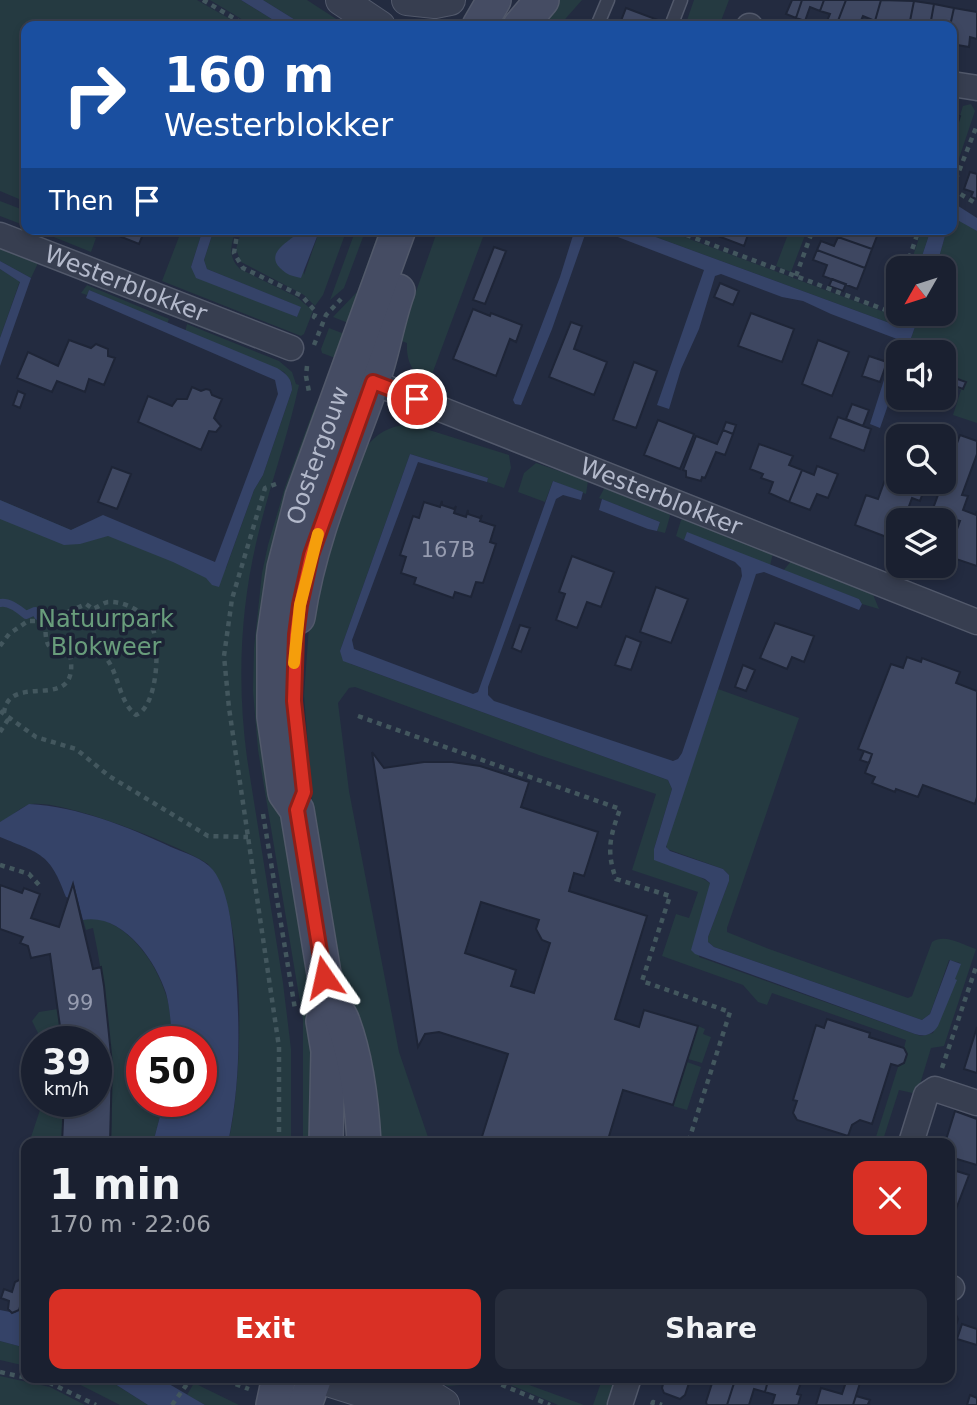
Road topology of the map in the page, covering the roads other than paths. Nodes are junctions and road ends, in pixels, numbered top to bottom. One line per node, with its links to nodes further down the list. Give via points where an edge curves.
1 (341, 0): 8 (street)
2 (450, 0): 7 (street)
3 (494, 0): 10 (main road)
4 (542, 0): 11 (main road)
5 (608, 0): 12 (lane)
6 (681, 0): 13 (lane)
7 (411, 1): 9 (street)
8 (372, 21)
9 (437, 21)
10 (482, 21)
11 (524, 21)
12 (599, 21)
13 (673, 21)
14 (957, 85): 15 (street)
15 (977, 88)
16 (0, 235): 19 (street, Westerblokker)
17 (397, 235): 20 (main road, Oostergouw)
18 (418, 235): 20 (main road, Oostergouw, via 391,310 383,348)
19 (291, 348)
20 (360, 377): 21 (street, Westerblokker); 22 (main road, Oostergouw, via 311,555 296,635 294,701 304,792 297,810)
21 (977, 622)
22 (328, 998): 24 (main road, Oostergouw, via 323,1021 328,1051); 25 (main road, Oostergouw, via 343,1019)
23 (977, 1103): 26 (street, via 935,1089 926,1095)
24 (326, 1138)
25 (364, 1138)
26 (913, 1138)
27 (278, 1383): 33 (main road)
28 (313, 1383): 34 (main road)
29 (334, 1383): 32 (street, via 404,1405)
30 (409, 1383): 32 (street)
31 (627, 1383): 35 (street)
32 (443, 1403)
33 (273, 1405)
34 (305, 1405)
35 (621, 1405)

